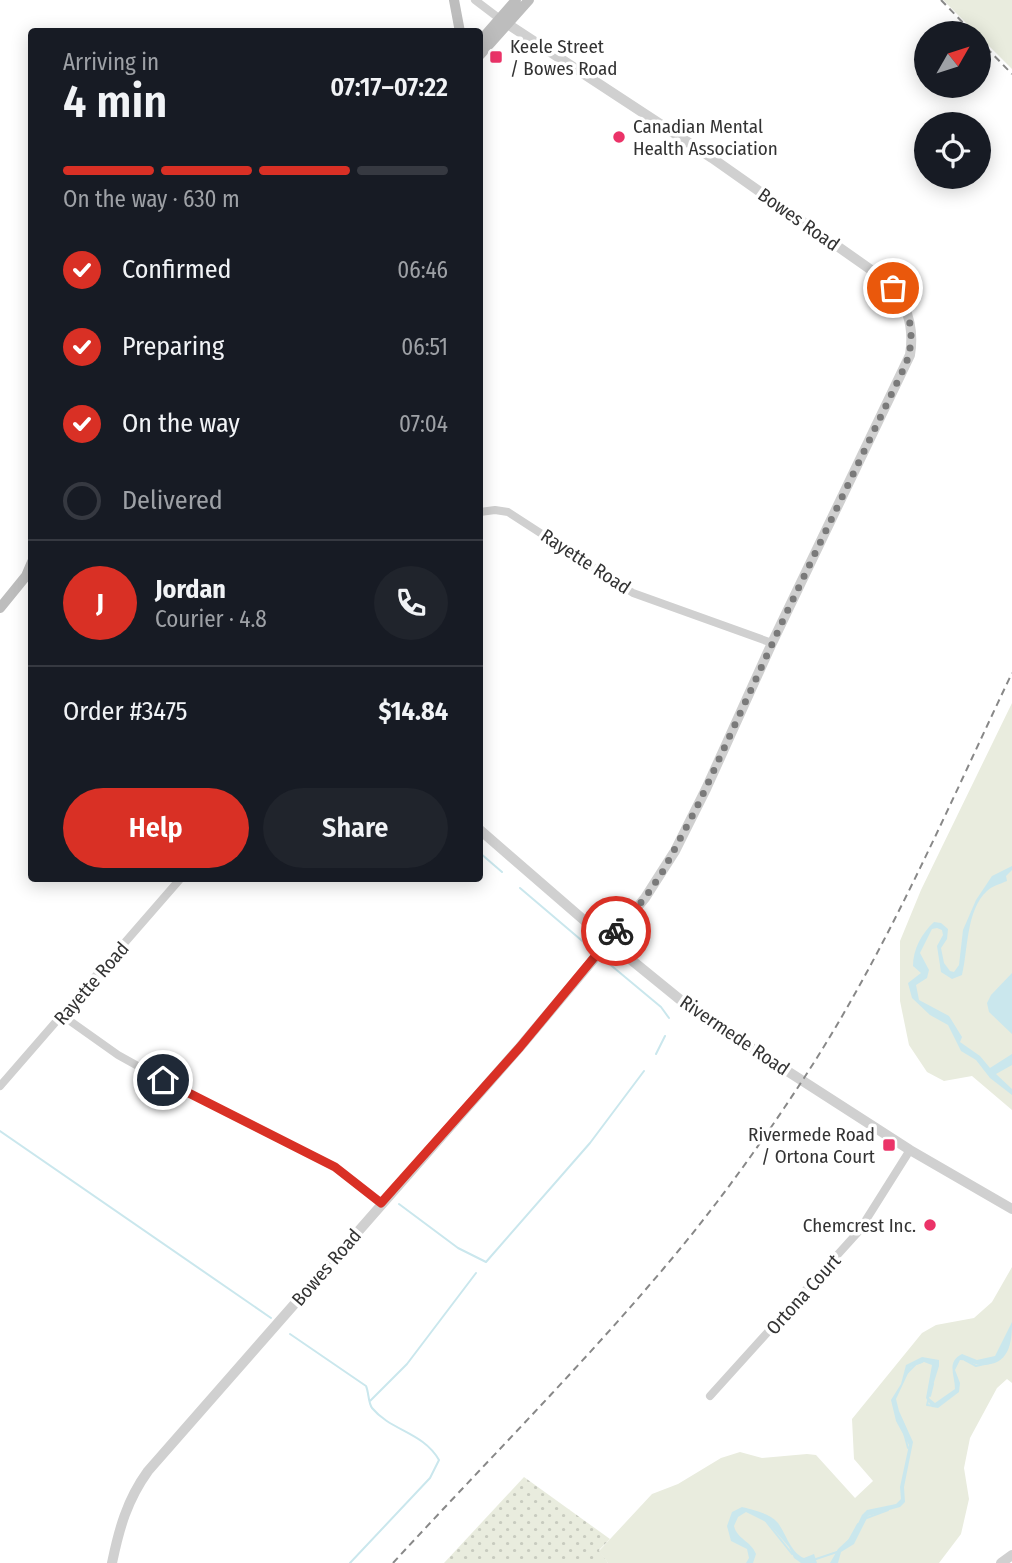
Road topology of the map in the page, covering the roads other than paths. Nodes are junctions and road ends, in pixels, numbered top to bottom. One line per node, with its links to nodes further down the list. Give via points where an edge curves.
1 (454, 0): 6 (main road)
2 (475, 0): 5 (street, Bowes Road)
3 (516, 0): 5 (main road)
4 (529, 0): 5 (main road)
5 (504, 22): 7 (main road); 8 (main road); 12 (street, Bowes Road, via 712,158 879,275 906,308 912,343 905,366)
6 (459, 28)
7 (483, 39)
8 (483, 51)
9 (483, 512): 12 (street, Rayette Road, via 508,512 633,593)
10 (28, 576): 11 (main road)
11 (0, 608)
12 (772, 643): 15 (street, Bowes Road, via 675,850 645,898)
13 (483, 833): 15 (street, Rivermede Road)
14 (178, 882): 16 (street, Rayette Road)
15 (608, 941): 18 (street, Rivermede Road, via 694,1010); 19 (street, Bowes Road)
16 (63, 1016): 17 (street, Rayette Road); 19 (street, via 163,1080 335,1167)
17 (0, 1086)
18 (910, 1150): 20 (street, Rivermede Road); 21 (street, Ortona Court, via 859,1231)
19 (381, 1203): 23 (street, Bowes Road, via 148,1471 122,1518)
20 (1012, 1209)
21 (710, 1396)
22 (1012, 1555): 24 (street)
23 (112, 1563)
24 (1001, 1563)

